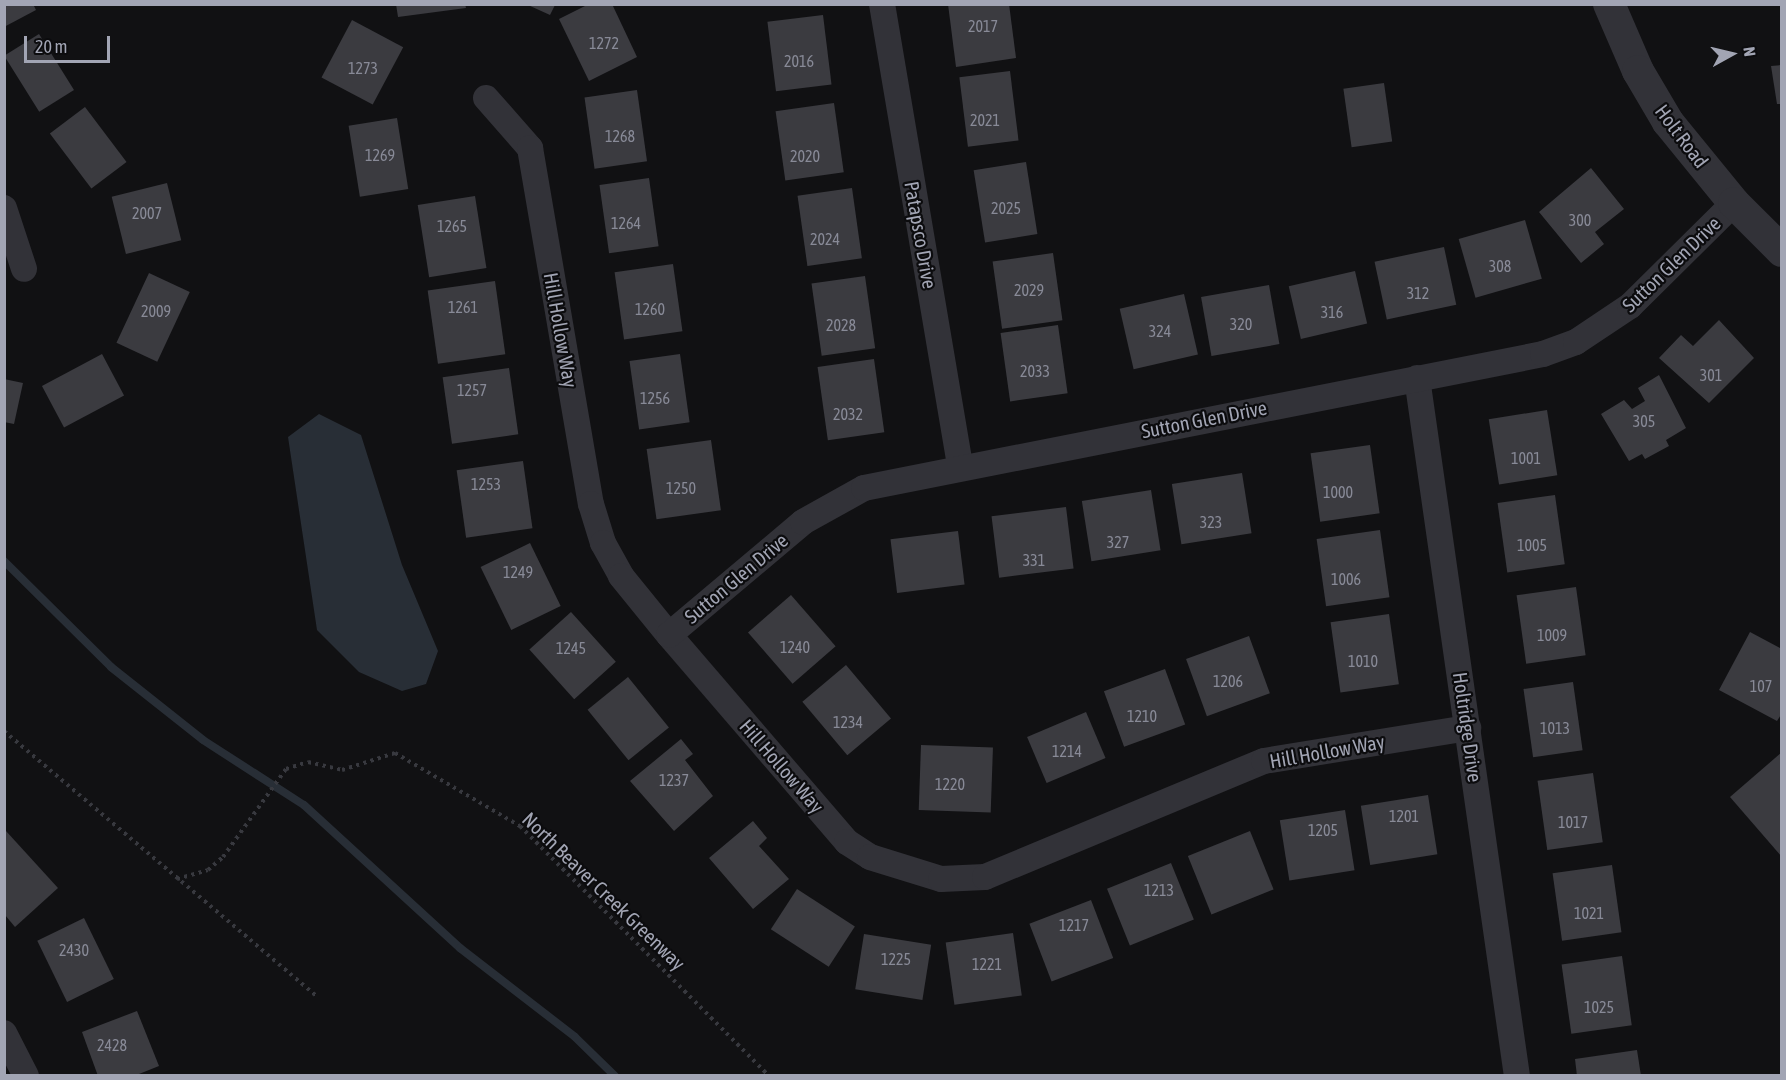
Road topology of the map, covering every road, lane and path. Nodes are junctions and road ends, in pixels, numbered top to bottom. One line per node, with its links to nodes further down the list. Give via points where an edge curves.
1 (882, 4): 9 (street, Patapsco Drive)
2 (1609, 4): 4 (street, Holt Road, via 1638,71 1668,122)
3 (486, 98): 10 (street, Hill Hollow Way, via 530,148 591,504 603,543 621,576)
4 (1734, 203): 6 (street, Holt Road); 8 (street, Sutton Glen Drive, via 1601,329 1543,354)
5 (4, 208): 7 (street)
6 (1782, 251)
7 (24, 269)
8 (1417, 378): 9 (street, Sutton Glen Drive); 11 (street, Holtridge Drive)
9 (960, 466): 10 (street, Sutton Glen Drive, via 884,483 834,502 803,522)
10 (669, 635): 11 (street, Hill Hollow Way, via 847,842 896,868 941,879 985,877 1013,868 1264,761)
11 (1468, 728): 18 (street, Holtridge Drive)
12 (4, 731): 13 (path)
13 (177, 879): 14 (path); 17 (path, North Beaver Creek Greenway, via 208,870 262,807 286,769 308,762 342,770 395,753 520,826)
14 (317, 996)
15 (4, 1032): 16 (street)
16 (26, 1076)
17 (770, 1076)
18 (1517, 1076)

